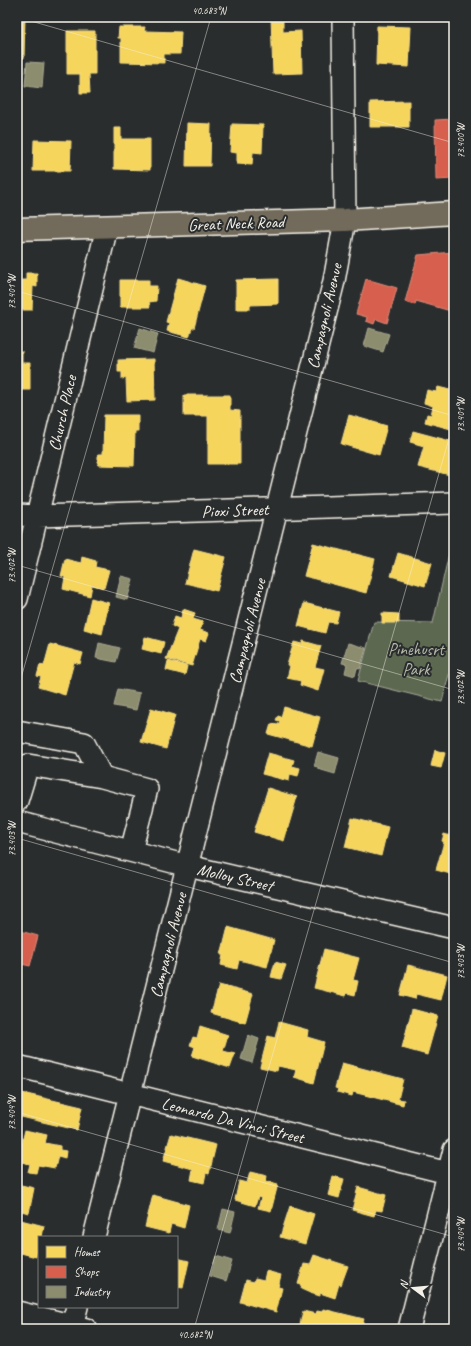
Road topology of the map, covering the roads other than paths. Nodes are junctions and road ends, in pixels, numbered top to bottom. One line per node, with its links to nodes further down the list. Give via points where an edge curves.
1 (343, 17): 3 (street, Campagnoli Avenue)
2 (454, 214): 3 (main road, Great Neck Road)
3 (345, 220): 4 (main road, Great Neck Road); 7 (street, Campagnoli Avenue, via 334,281)
4 (106, 227): 5 (main road, Great Neck Road); 9 (street, Church Place)
5 (17, 229)
6 (454, 503): 7 (street, Pioxi Street)
7 (278, 509): 9 (street, Pioxi Street); 16 (street, Campagnoli Avenue)
8 (17, 515): 9 (street, Pioxi Street)
9 (38, 516): 10 (street, Church Place)
10 (17, 598)
11 (17, 731): 12 (street, via 84,743)
12 (102, 777): 13 (street, via 28,765); 15 (street, via 147,789)
13 (17, 801)
14 (17, 822): 15 (street, Molloy Street)
15 (131, 851): 16 (street, Molloy Street)
16 (188, 866): 17 (street, Molloy Street); 19 (street, Campagnoli Avenue)
17 (454, 928)
18 (17, 1066): 19 (street, Leonardo Da Vinci Street)
19 (130, 1095): 21 (street, Leonardo Da Vinci Street); 22 (street, Campagnoli Avenue)
20 (454, 1150): 21 (street)
21 (448, 1173): 25 (street)
22 (94, 1236)
23 (17, 1312): 24 (street)
24 (77, 1323)
25 (409, 1329)

